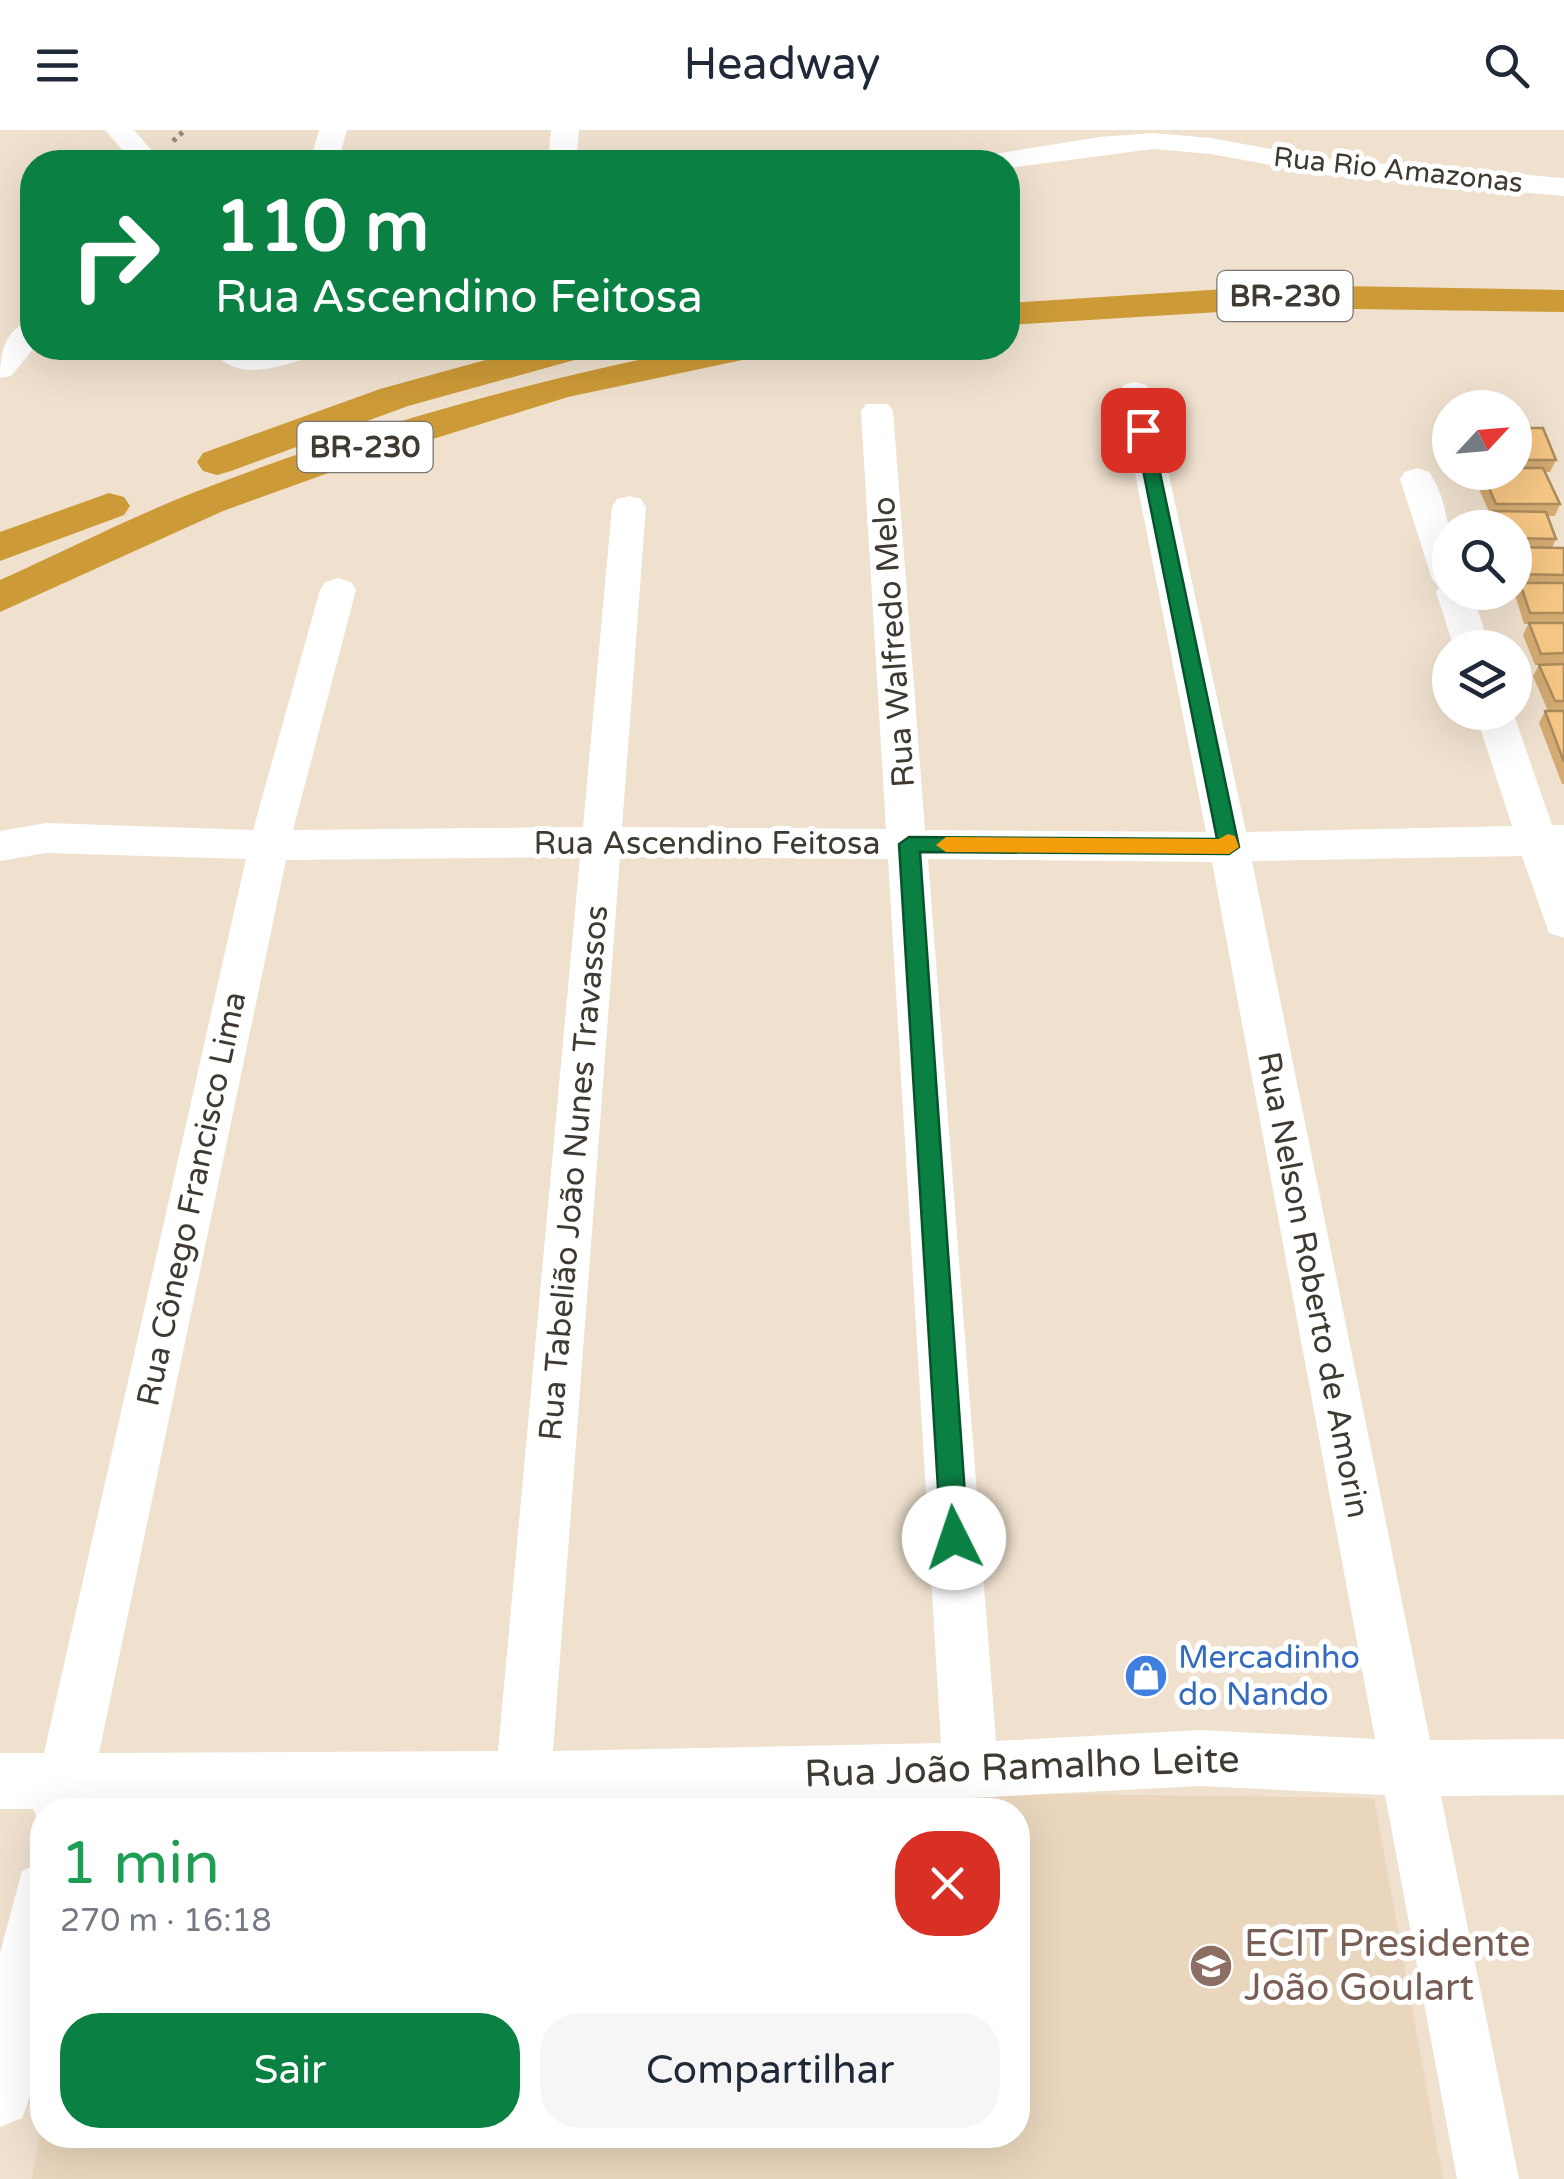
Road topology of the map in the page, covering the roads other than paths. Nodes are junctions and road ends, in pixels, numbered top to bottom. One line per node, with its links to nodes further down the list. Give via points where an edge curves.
1 (119, 130): 2 (street)
2 (137, 150)
3 (1020, 158): 4 (street, Rua Rio Amazonas, via 1153,141 1347,169)
4 (1564, 187)
5 (1564, 277): 6 (highway, BR-230, via 1331,266)
6 (1020, 280)
7 (1564, 301): 8 (highway, BR-230, via 1322,294)
8 (1020, 313)
9 (20, 344): 12 (street)
10 (523, 360): 16 (highway, BR-230, via 316,420)
11 (692, 360): 21 (highway, BR-230, via 560,388 344,453)
12 (0, 368)
13 (1135, 392): 31 (street, Rua Nelson Roberto de Amorin)
14 (877, 411): 28 (street, Rua Walfredo Melo)
15 (1417, 479): 18 (street)
16 (109, 506): 19 (highway); 20 (highway, BR-230)
17 (629, 507): 27 (street, Rua Tabelião João Nunes Travassos)
18 (1432, 524)
19 (0, 547)
20 (0, 560)
21 (68, 563): 23 (highway, BR-230); 24 (highway)
22 (338, 590): 29 (street, Rua Cônego Francisco Lima)
23 (0, 597)
24 (0, 607)
25 (1502, 730): 26 (street)
26 (1550, 840): 31 (street, Rua Ascendino Feitosa); 32 (street)
27 (601, 842): 28 (street, Rua Ascendino Feitosa); 29 (street, Rua Ascendino Feitosa); 36 (street, Rua Tabelião João Nunes Travassos)
28 (909, 844): 31 (street, Rua Ascendino Feitosa); 35 (street, Rua Walfredo Melo)
29 (269, 845): 30 (street, Rua Ascendino Feitosa, via 46,838); 38 (street, Rua Cônego Francisco Lima)
30 (0, 846)
31 (1229, 847): 33 (street, Rua Nelson Roberto de Amorin)
32 (1564, 922)
33 (1407, 1768): 34 (street, Rua João Ramalho Leite); 35 (street, Rua João Ramalho Leite, via 1200,1758); 41 (street, Rua Nelson Roberto de Amorin)
34 (1564, 1768)
35 (970, 1770): 36 (street, Rua João Ramalho Leite)
36 (523, 1779): 38 (street, Rua João Ramalho Leite)
37 (0, 1781): 38 (street, Rua João Ramalho Leite)
38 (62, 1794)
39 (30, 1950): 40 (street)
40 (0, 2096)
41 (1488, 2179)

